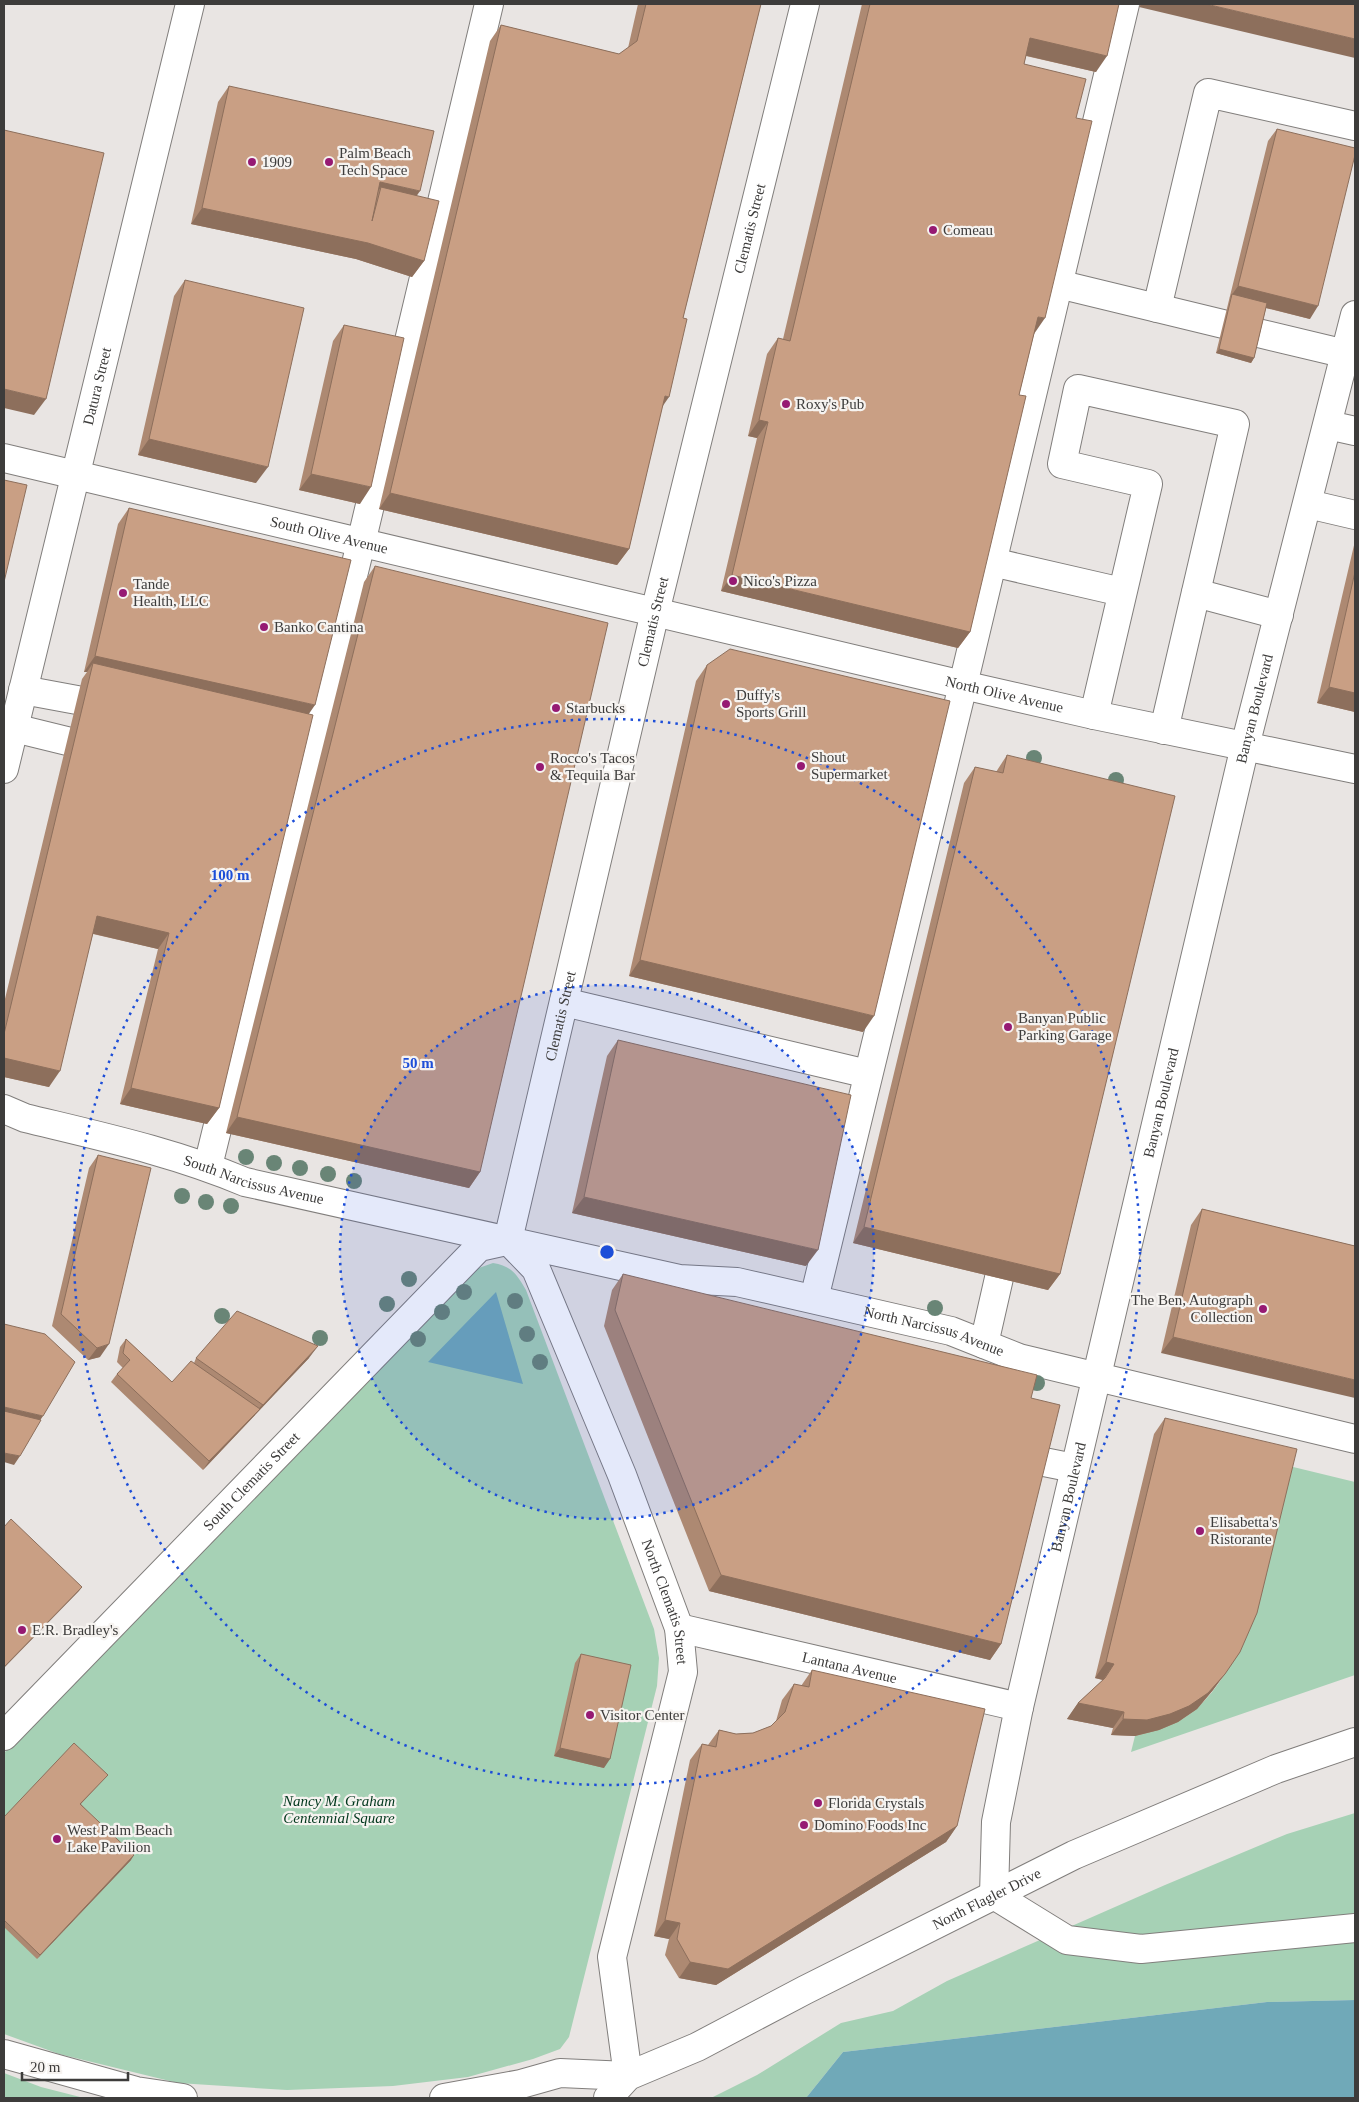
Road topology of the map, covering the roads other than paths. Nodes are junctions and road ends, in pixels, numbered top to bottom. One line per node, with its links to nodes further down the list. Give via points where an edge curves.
1 (190, 4): 15 (street, Datura Street)
2 (489, 4): 18 (street)
3 (805, 4): 22 (street, Clematis Street)
4 (1125, 4): 6 (street)
5 (1355, 126): 7 (street, via 1208,93)
6 (1058, 284): 7 (street); 19 (street)
7 (1157, 308): 9 (street)
8 (1355, 315): 11 (street, Banyan Boulevard)
9 (1223, 324)
10 (1258, 333): 11 (street)
11 (1346, 354): 12 (street, Banyan Boulevard)
12 (1328, 425): 13 (street); 16 (street, Banyan Boulevard)
13 (1355, 431)
14 (4, 458): 15 (street, South Olive Avenue)
15 (75, 476): 18 (street, South Olive Avenue); 25 (street, Datura Street)
16 (1308, 504): 17 (street); 23 (street, Banyan Boulevard)
17 (1355, 515)
18 (361, 543): 22 (street, South Olive Avenue); 37 (street)
19 (992, 562): 20 (street); 24 (street)
20 (1122, 592): 21 (street, via 1148,484 1062,464 1078,389 1235,424); 27 (street)
21 (1196, 593): 23 (street); 29 (street)
22 (655, 612): 24 (street, North Olive Avenue); 34 (street, Clematis Street)
23 (1279, 615): 31 (street, Banyan Boulevard)
24 (963, 686): 27 (street, North Olive Avenue); 35 (street)
25 (23, 690): 26 (street); 28 (street, Datura Street)
26 (77, 700)
27 (1094, 716): 29 (street, North Olive Avenue)
28 (14, 728): 30 (street); 33 (street, Datura Street)
29 (1164, 730): 31 (street, North Olive Avenue)
30 (67, 741)
31 (1245, 746): 32 (street, North Olive Avenue); 42 (street, Banyan Boulevard)
32 (1355, 769)
33 (4, 770)
34 (564, 1002): 35 (street); 38 (street, Clematis Street)
35 (868, 1074): 40 (street)
36 (4, 1109): 37 (street, South Narcissus Avenue, via 25,1118)
37 (208, 1166): 38 (street, South Narcissus Avenue, via 245,1182)
38 (508, 1240): 40 (street, North Narcissus Avenue, via 679,1280 737,1282); 46 (street, North Clematis Street, via 536,1269 622,1475); 48 (street, South Clematis Street, via 479,1247)
39 (1000, 1278): 41 (street)
40 (814, 1300): 41 (street, North Narcissus Avenue, via 951,1331)
41 (984, 1344): 42 (street, North Narcissus Avenue, via 1019,1358)
42 (1096, 1377): 43 (street, North Narcissus Avenue); 45 (street, Banyan Boulevard)
43 (1355, 1439)
44 (1039, 1461): 45 (street)
45 (1074, 1468): 47 (street, Banyan Boulevard)
46 (679, 1628): 47 (street, Lantana Avenue); 53 (street, North Clematis Street, via 683,1672 612,1957)
47 (1019, 1707): 50 (street, Banyan Boulevard, via 996,1822)
48 (4, 1736)
49 (1355, 1742): 50 (street, North Flagler Drive, via 1267,1773 1074,1854)
50 (994, 1895): 51 (street, via 1067,1940 1141,1948); 53 (street, North Flagler Drive, via 697,2047)
51 (1355, 1928)
52 (4, 2054): 54 (street, via 136,2091)
53 (628, 2076): 55 (street, North Flagler Drive, via 560,2074); 56 (street, North Flagler Drive)
54 (183, 2098)
55 (444, 2098)
56 (608, 2098)

